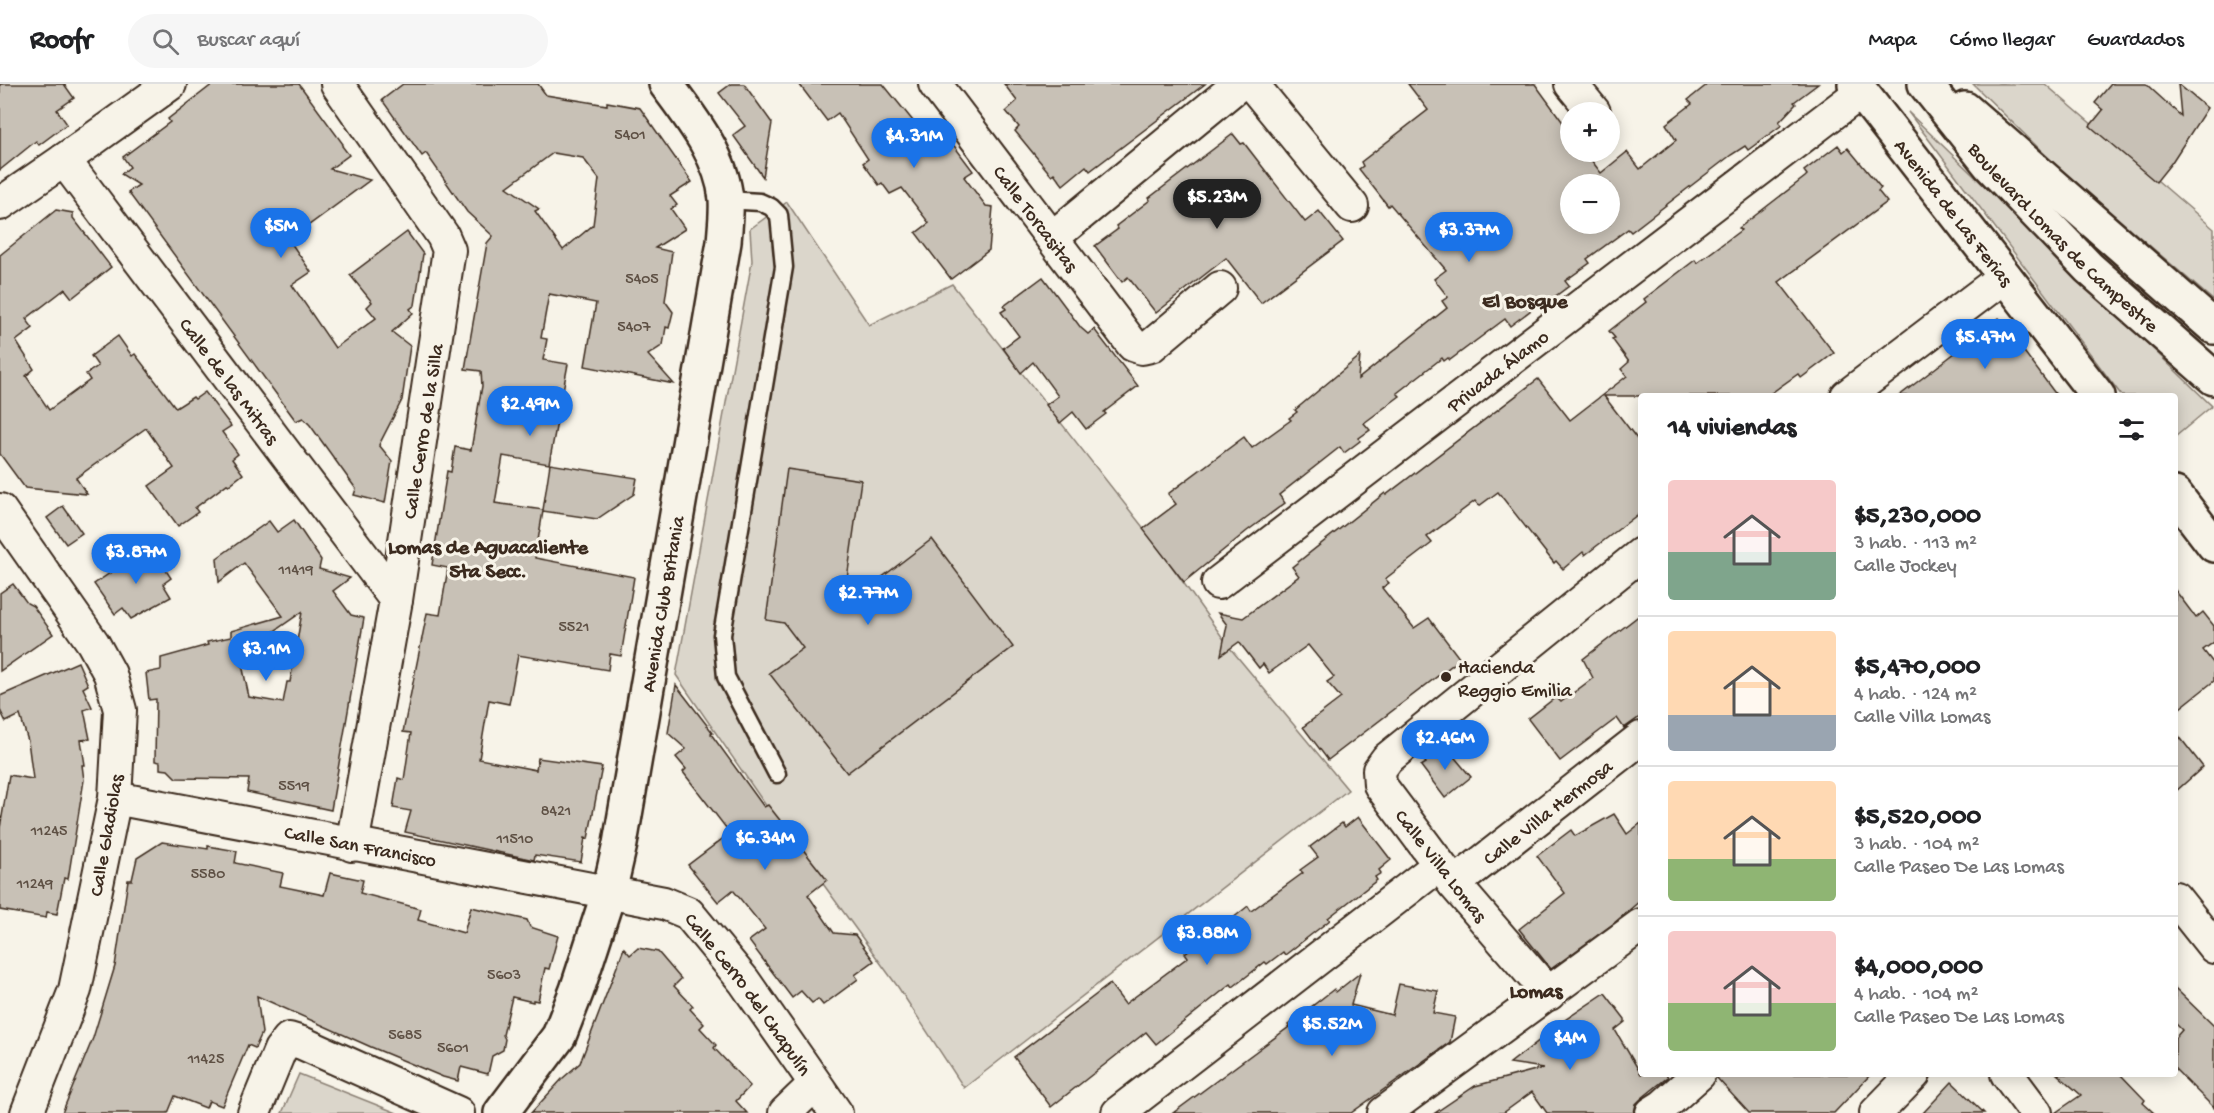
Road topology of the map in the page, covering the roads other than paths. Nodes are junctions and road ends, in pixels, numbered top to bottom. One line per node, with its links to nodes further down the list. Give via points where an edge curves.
1 (170, 84): 12 (street)
2 (337, 84): 28 (street, Calle Cerro de la Silla, via 443,236 448,250)
3 (666, 84): 13 (main road, Avenida Club Britania, via 694,122 719,169)
4 (935, 84): 16 (street, Calle Torcasitas)
5 (1239, 84): 16 (street)
6 (1252, 84): 15 (street)
7 (1571, 84): 11 (street)
8 (1925, 84): 20 (main road, Boulevard Lomas de Campestre, via 1989,164 2090,268)
9 (1932, 84): 19 (main road, Boulevard Lomas de Campestre)
10 (1858, 88): 17 (main road, Avenida de Las Ferias); 27 (street, Privada Álamo)
11 (1586, 102)
12 (64, 160): 14 (street); 28 (street, Calle de las Mitras)
13 (726, 200): 30 (lane, via 760,201 779,215 784,267 723,636 726,677); 34 (main road, Avenida Club Britania, via 724,242)
14 (0, 204)
15 (1352, 206)
16 (1053, 237): 18 (street, Calle Torcasitas, via 1133,345 1142,348 1151,346)
17 (2005, 276): 21 (street); 22 (main road, Avenida de Las Ferias)
18 (1220, 288)
19 (2214, 327)
20 (2214, 378)
21 (1851, 393)
22 (2096, 393)
23 (0, 510): 31 (street, Calle Gladiolas, via 93,643 110,674 120,710)
24 (2180, 510): 25 (main road)
25 (2214, 545)
26 (1638, 556): 33 (street, Calle Villa Lomas, via 1379,770 1380,784)
27 (1218, 583)
28 (396, 600): 32 (street, Calle Cerro de la Silla)
29 (1638, 740): 33 (street, Calle Villa Hermosa)
30 (777, 774)
31 (115, 798): 32 (street, Calle San Francisco); 43 (street, Calle Gladiolas, via 75,990)
32 (352, 845): 34 (street, Calle San Francisco)
33 (1446, 874): 38 (street, Calle Villa Lomas); 49 (street, Calle Villa Hermosa)
34 (609, 892): 42 (street, Calle Cerro del Chapulín, via 664,903 688,913 744,981); 46 (main road, Avenida Club Britania, via 559,1036)
35 (2178, 902): 37 (street)
36 (1638, 927): 38 (street)
37 (2214, 947)
38 (1549, 994): 50 (street)
39 (1696, 1077): 51 (street)
40 (1911, 1077): 52 (street)
41 (2009, 1077): 53 (street)
42 (814, 1085): 47 (street); 48 (street, Calle Cerro del Chapulín)
43 (27, 1113)
44 (254, 1113): 45 (street, via 288,1039)
45 (458, 1113)
46 (501, 1113)
47 (785, 1113)
48 (836, 1113)
49 (1118, 1113)
50 (1384, 1113)
51 (1652, 1113)
52 (1876, 1113)
53 (2036, 1113)

